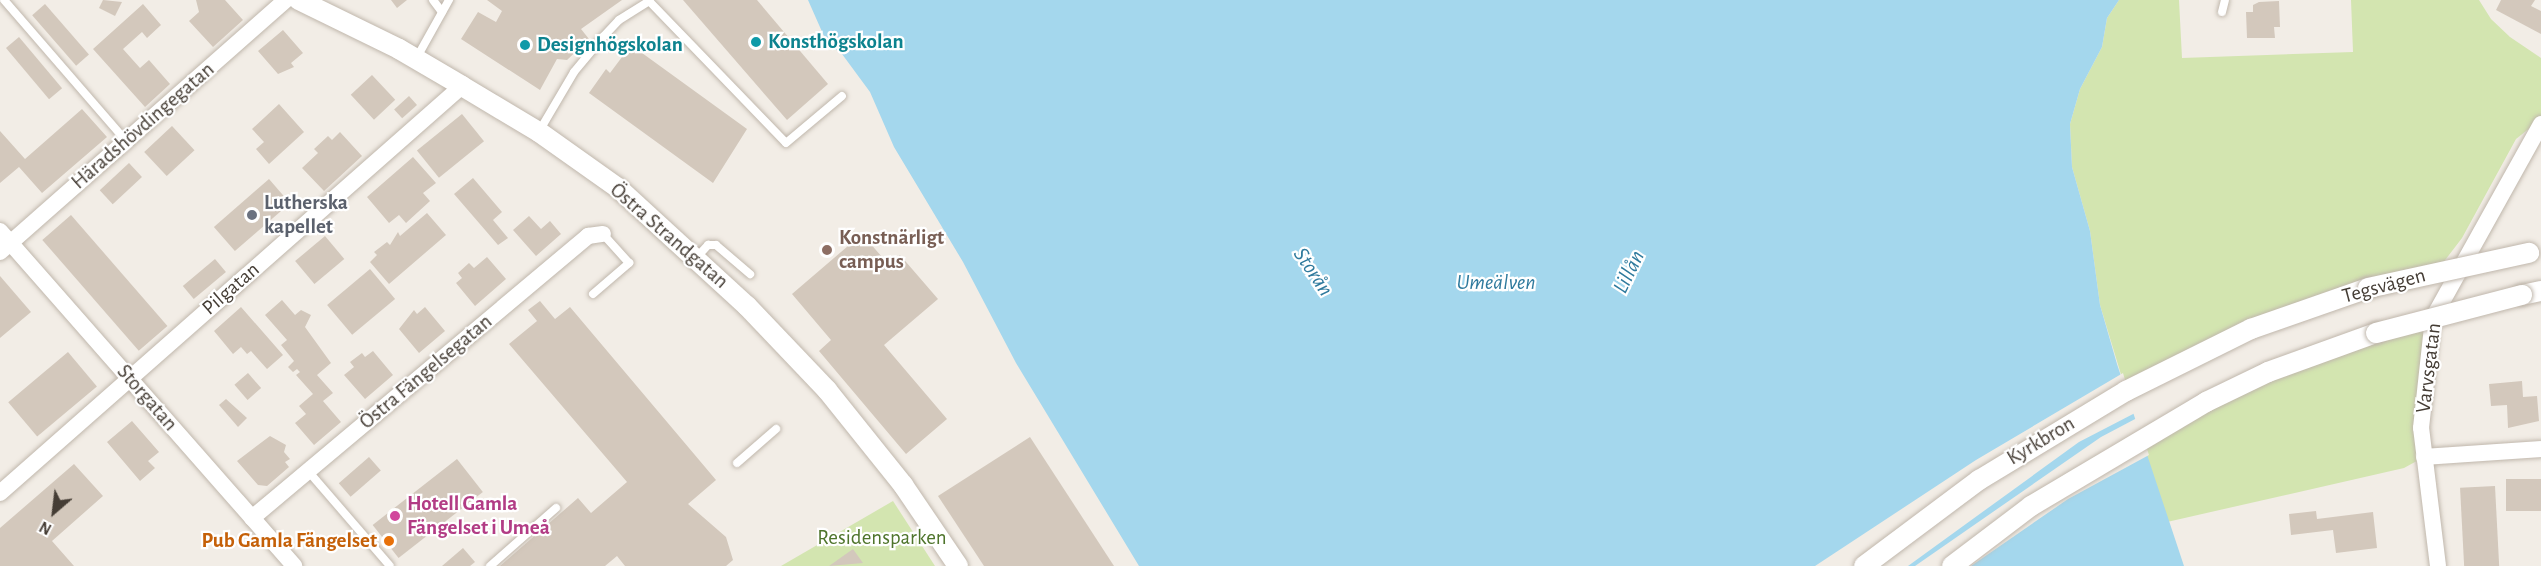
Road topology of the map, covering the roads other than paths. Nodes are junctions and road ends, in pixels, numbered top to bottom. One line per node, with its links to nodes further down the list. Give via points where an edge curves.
1 (4, 0): 14 (lane)
2 (285, 0): 14 (street, Häradshövdingegatan)
3 (299, 0): 9 (street, Östra Strandgatan)
4 (433, 0): 7 (lane)
5 (449, 0): 7 (lane)
6 (2225, 0): 8 (lane)
7 (442, 12): 9 (lane)
8 (2222, 12)
9 (415, 59): 10 (street, Östra Strandgatan)
10 (462, 86): 18 (street, Östra Strandgatan, via 539,132 618,188); 23 (street, Pilgatan)
11 (842, 96): 12 (lane, via 786,143 649,1 619,20 604,36 574,72)
12 (544, 123)
13 (2541, 124): 26 (street, Varvsgatan, via 2433,318 2421,428)
14 (126, 141): 16 (street, Häradshövdingegatan)
15 (603, 234): 21 (lane, via 629,263); 28 (street, Östra Fängelsegatan, via 588,236)
16 (4, 242): 23 (street, Storgatan)
17 (2535, 253): 22 (street, Tegsvägen, bridge, via 2368,288)
18 (696, 258): 19 (lane, via 708,245 716,244); 35 (street, Östra Strandgatan, via 827,390 903,484)
19 (750, 274)
20 (2532, 293): 37 (street, Tegsvägen, bridge, via 2376,333 2268,372 2139,438 2031,506)
21 (593, 294)
22 (2232, 338): 36 (street, Kyrkbron, via 2136,385 2043,439 1979,480)
23 (130, 377): 29 (street, Pilgatan); 31 (street, Storgatan)
24 (776, 429): 27 (lane)
25 (2541, 449): 26 (street)
26 (2424, 457): 38 (street, Varvsgatan)
27 (737, 464)
28 (308, 471): 31 (street, Östra Fängelsegatan); 33 (lane)
29 (0, 493)
30 (556, 508): 34 (lane)
31 (252, 518): 32 (street, Storgatan)
32 (294, 566)
33 (390, 566)
34 (490, 566)
35 (958, 566)
36 (1864, 566)
37 (1952, 566)
38 (2438, 566)

